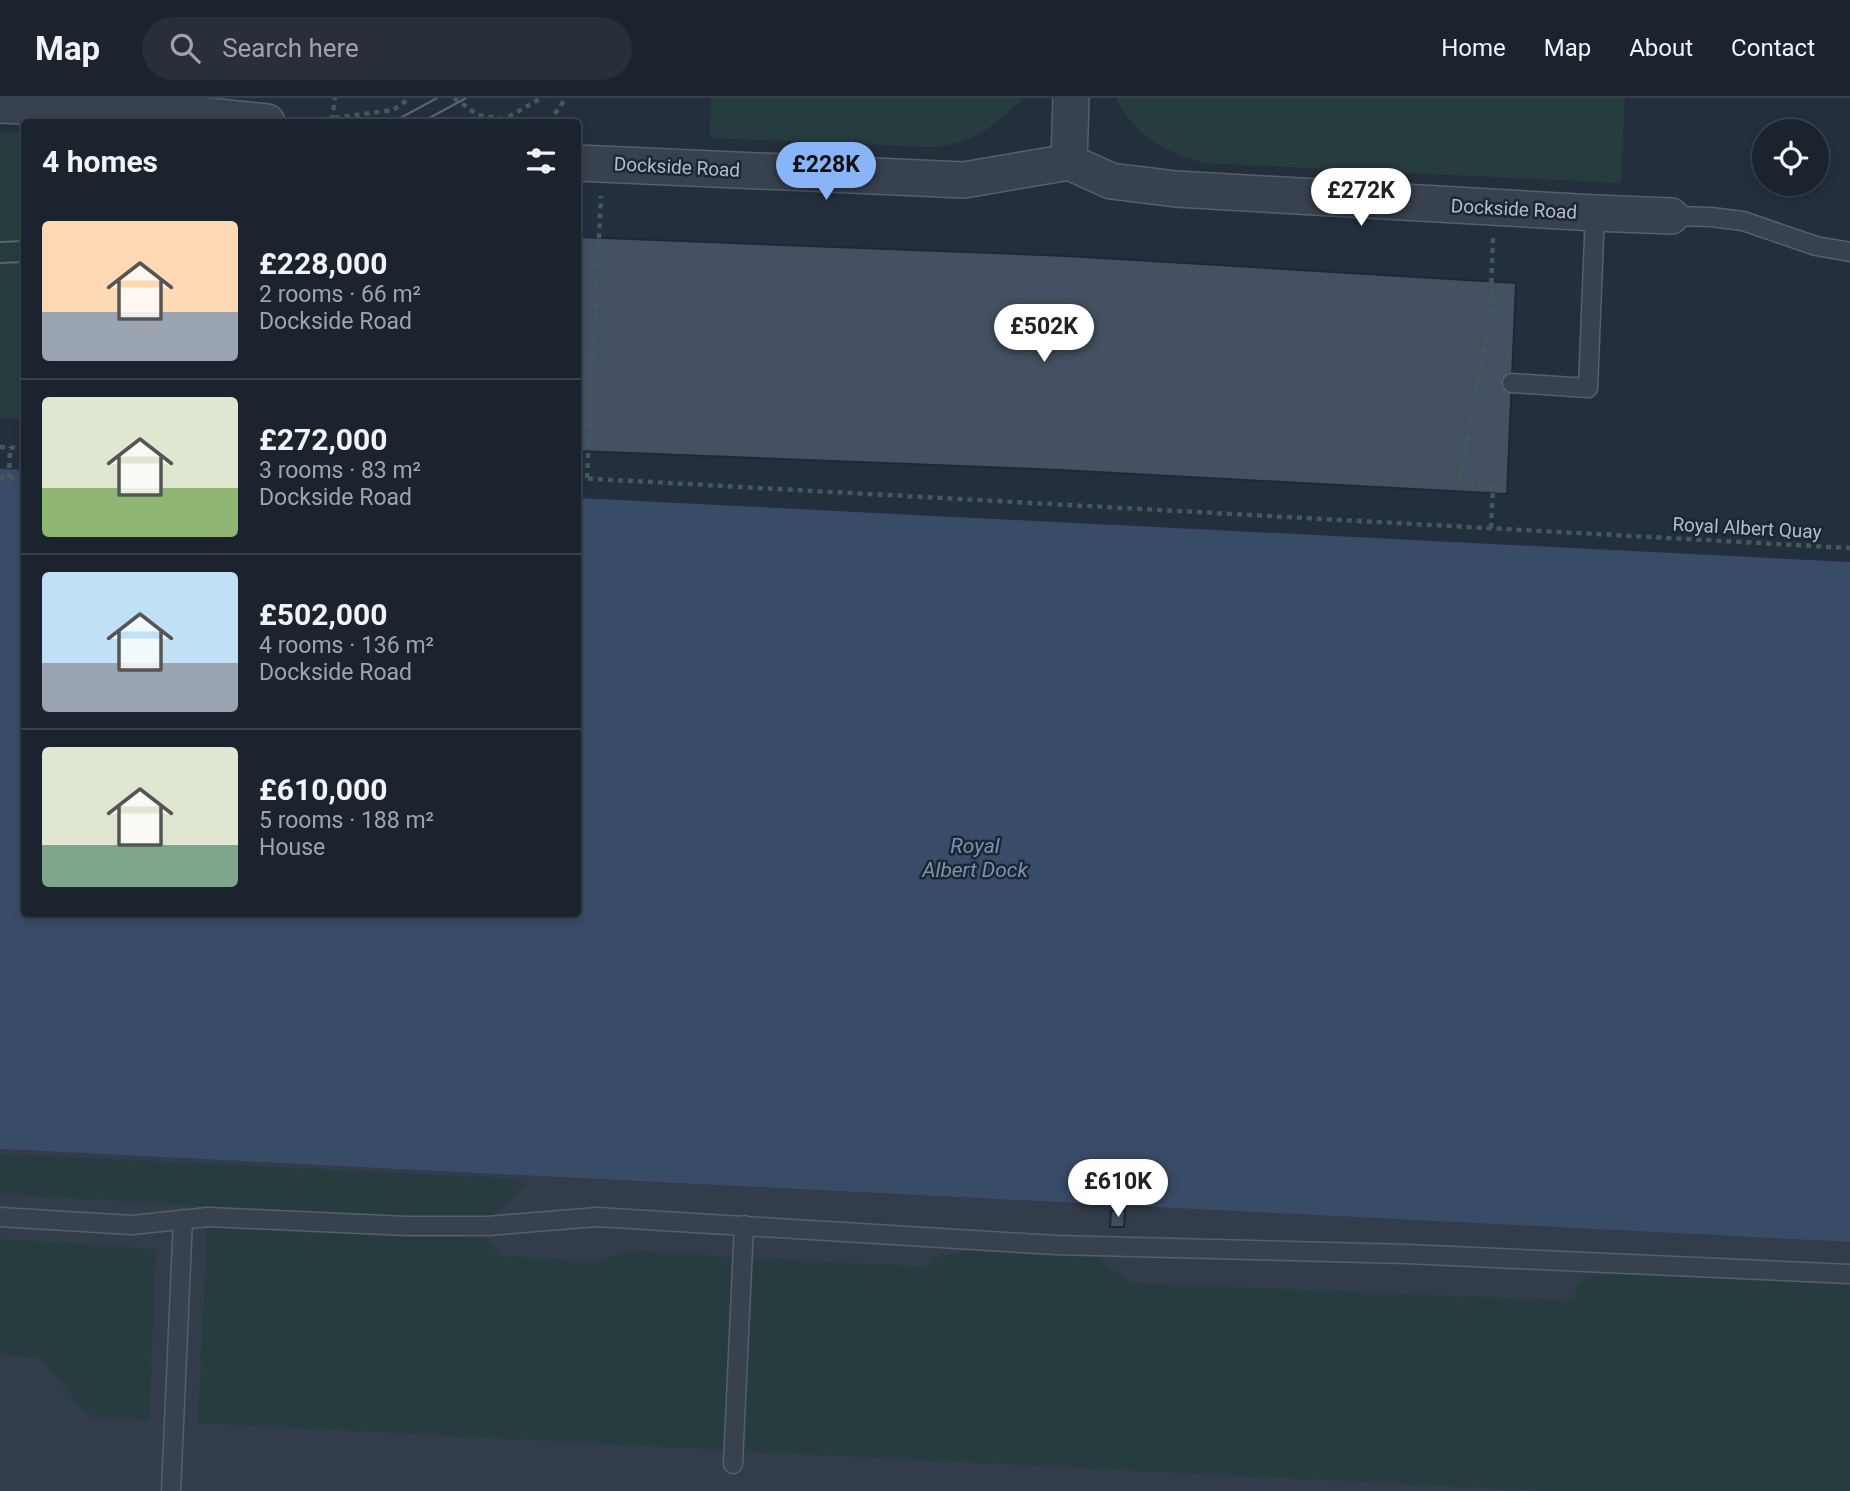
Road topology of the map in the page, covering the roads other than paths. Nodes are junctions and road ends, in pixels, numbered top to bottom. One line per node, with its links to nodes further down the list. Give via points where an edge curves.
1 (1071, 98): 5 (street)
2 (0, 105): 3 (street)
3 (154, 106): 4 (street)
4 (238, 119)
5 (1069, 162): 6 (street, Dockside Road, via 964,180); 7 (street, Dockside Road, via 1111,181 1170,188)
6 (581, 163)
7 (1595, 214): 8 (street, Dockside Road); 10 (lane, via 1588,387)
8 (1671, 216): 9 (lane, via 1743,221 1816,246)
9 (1850, 252)
10 (1512, 383)
11 (0, 1217): 12 (lane, via 132,1225)
12 (183, 1219): 13 (lane, via 487,1226 597,1217); 16 (lane)
13 (744, 1225): 14 (lane, via 1055,1245 1407,1254); 15 (lane)
14 (1850, 1274)
15 (733, 1464)
16 (171, 1491)

